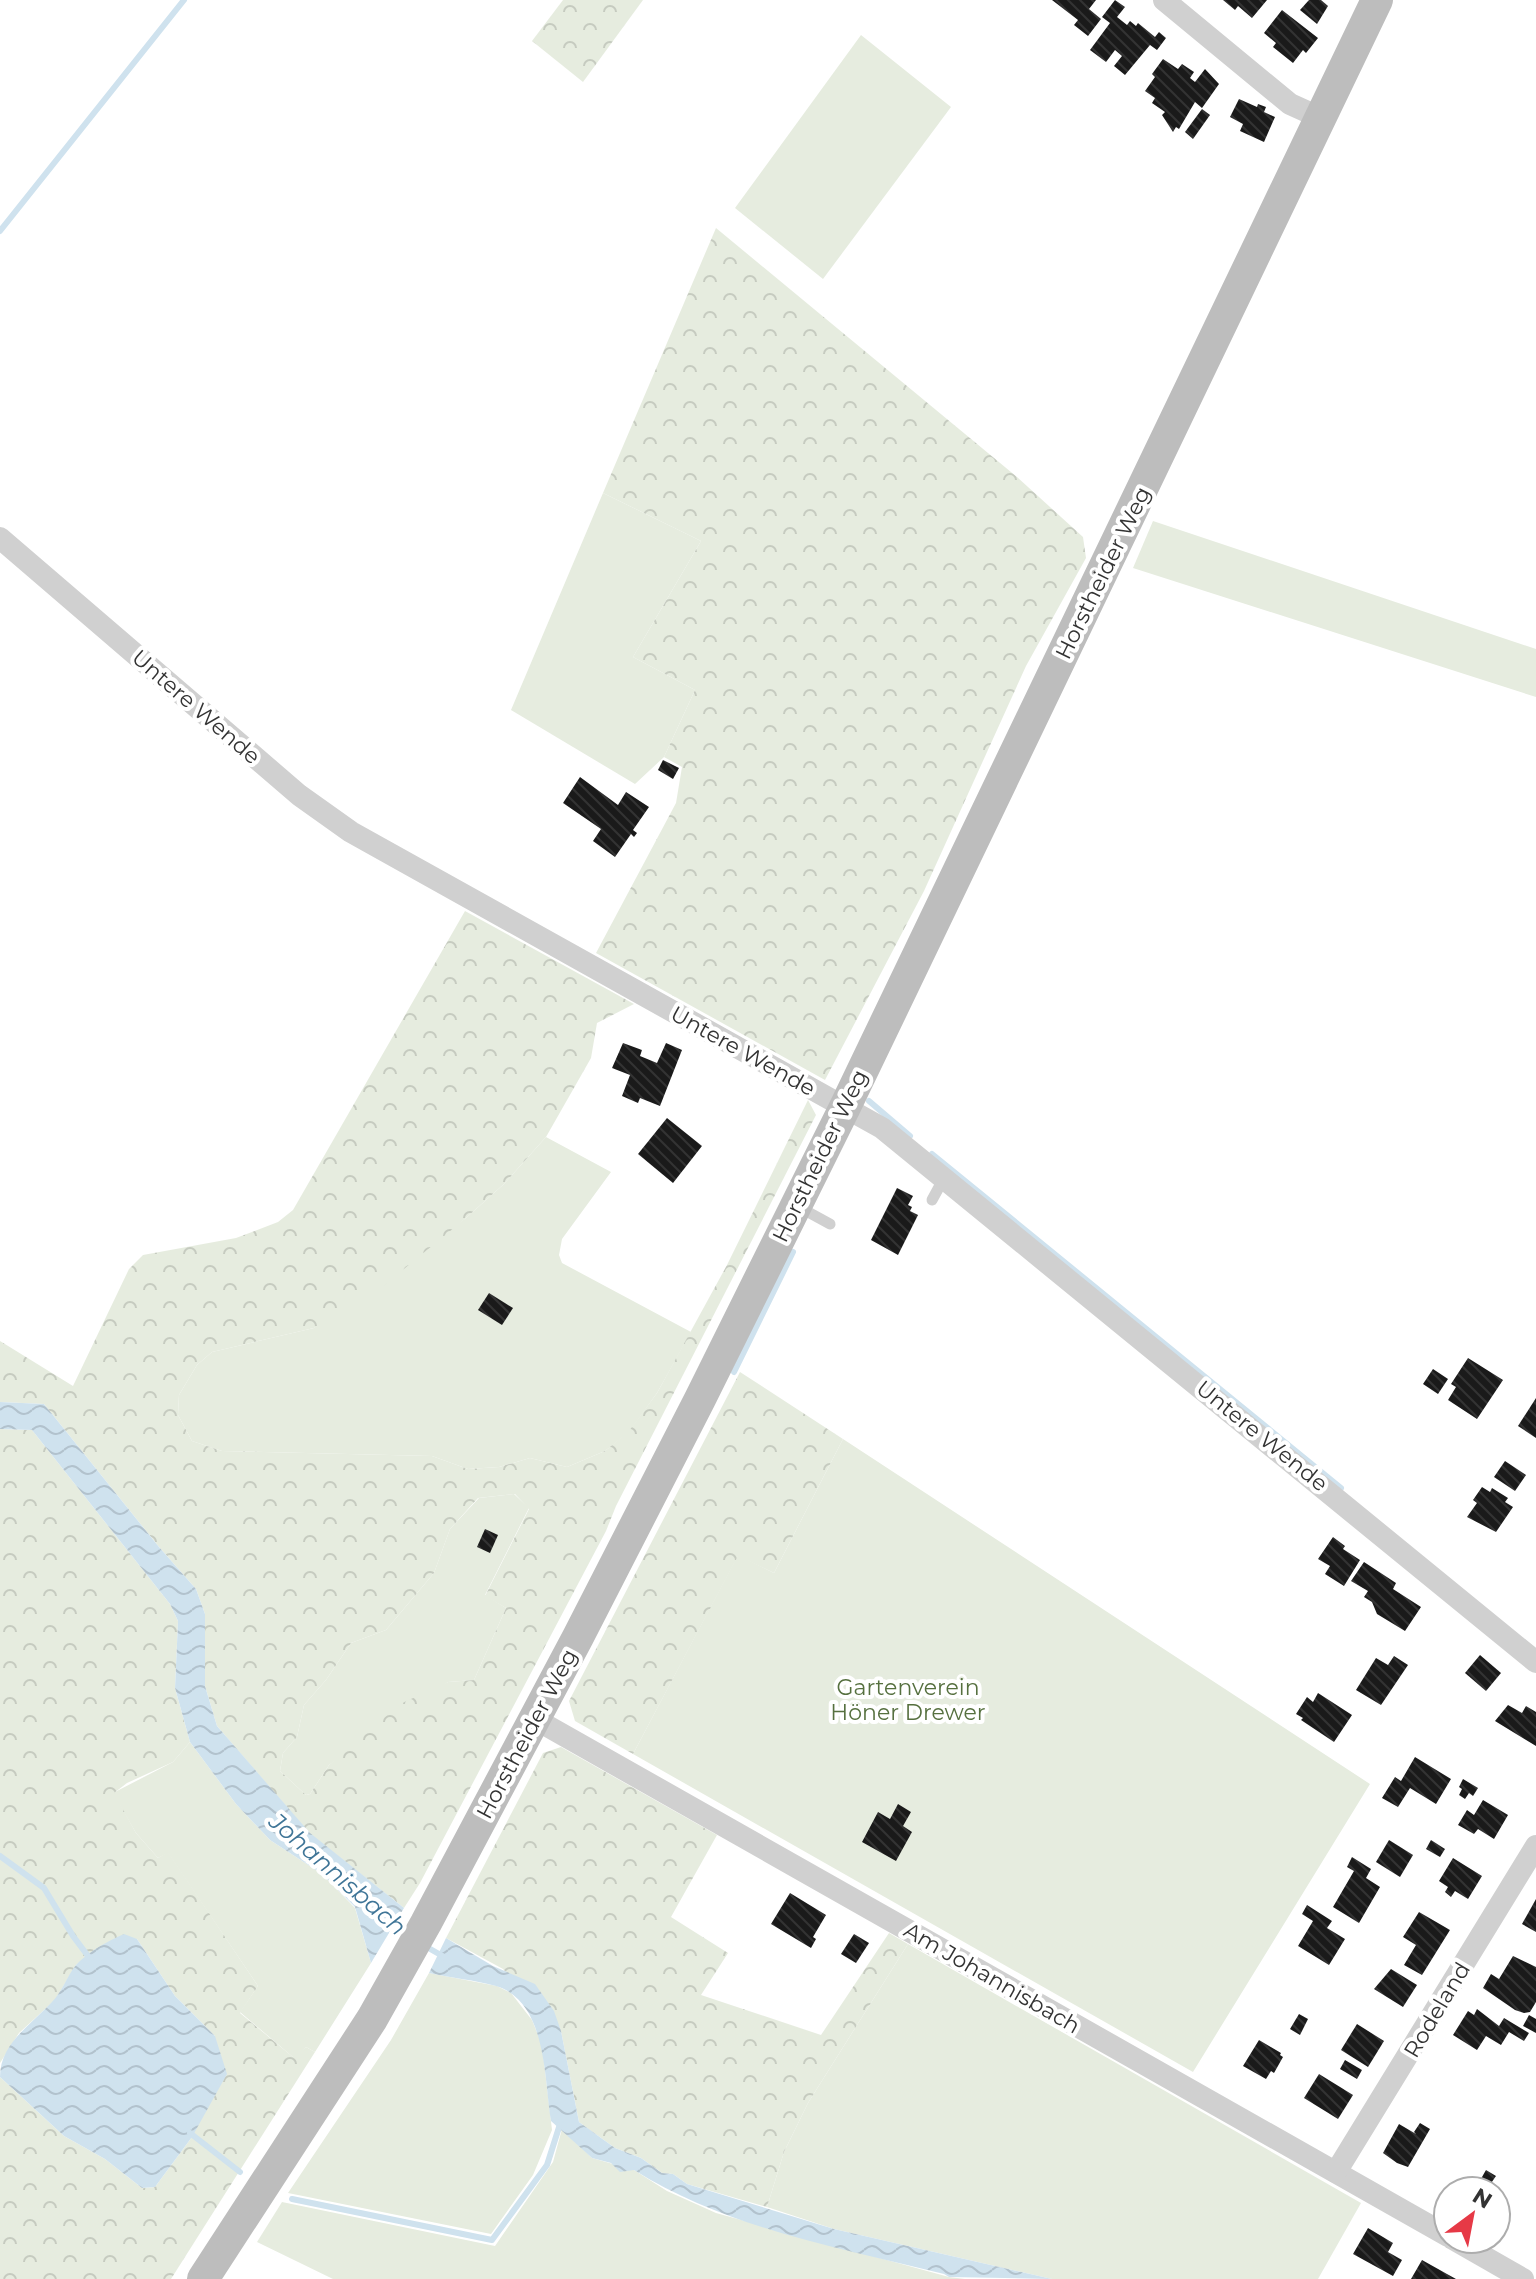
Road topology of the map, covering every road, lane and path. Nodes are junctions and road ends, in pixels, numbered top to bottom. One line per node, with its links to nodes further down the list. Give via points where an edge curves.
1 (1164, 0): 3 (street, via 1290,104)
2 (1377, 0): 3 (street, Horstheider Weg)
3 (1321, 118): 5 (street, Horstheider Weg)
4 (0, 538): 5 (street, Untere Wende, via 299,795 351,832)
5 (845, 1107): 6 (street, Untere Wende, via 882,1128); 8 (street, Horstheider Weg)
6 (944, 1178): 7 (lane); 10 (street, Untere Wende)
7 (932, 1200)
8 (796, 1206): 9 (lane); 11 (street, Horstheider Weg)
9 (830, 1224)
10 (1536, 1662)
11 (535, 1719): 13 (street, Am Johannisbach); 16 (street, Horstheider Weg, via 395,1979)
12 (1536, 1846): 13 (street, Rodeland)
13 (1336, 2172): 14 (street, Am Johannisbach)
14 (1432, 2227)
15 (1481, 2255): 17 (street)
16 (203, 2279)
17 (1523, 2279)

